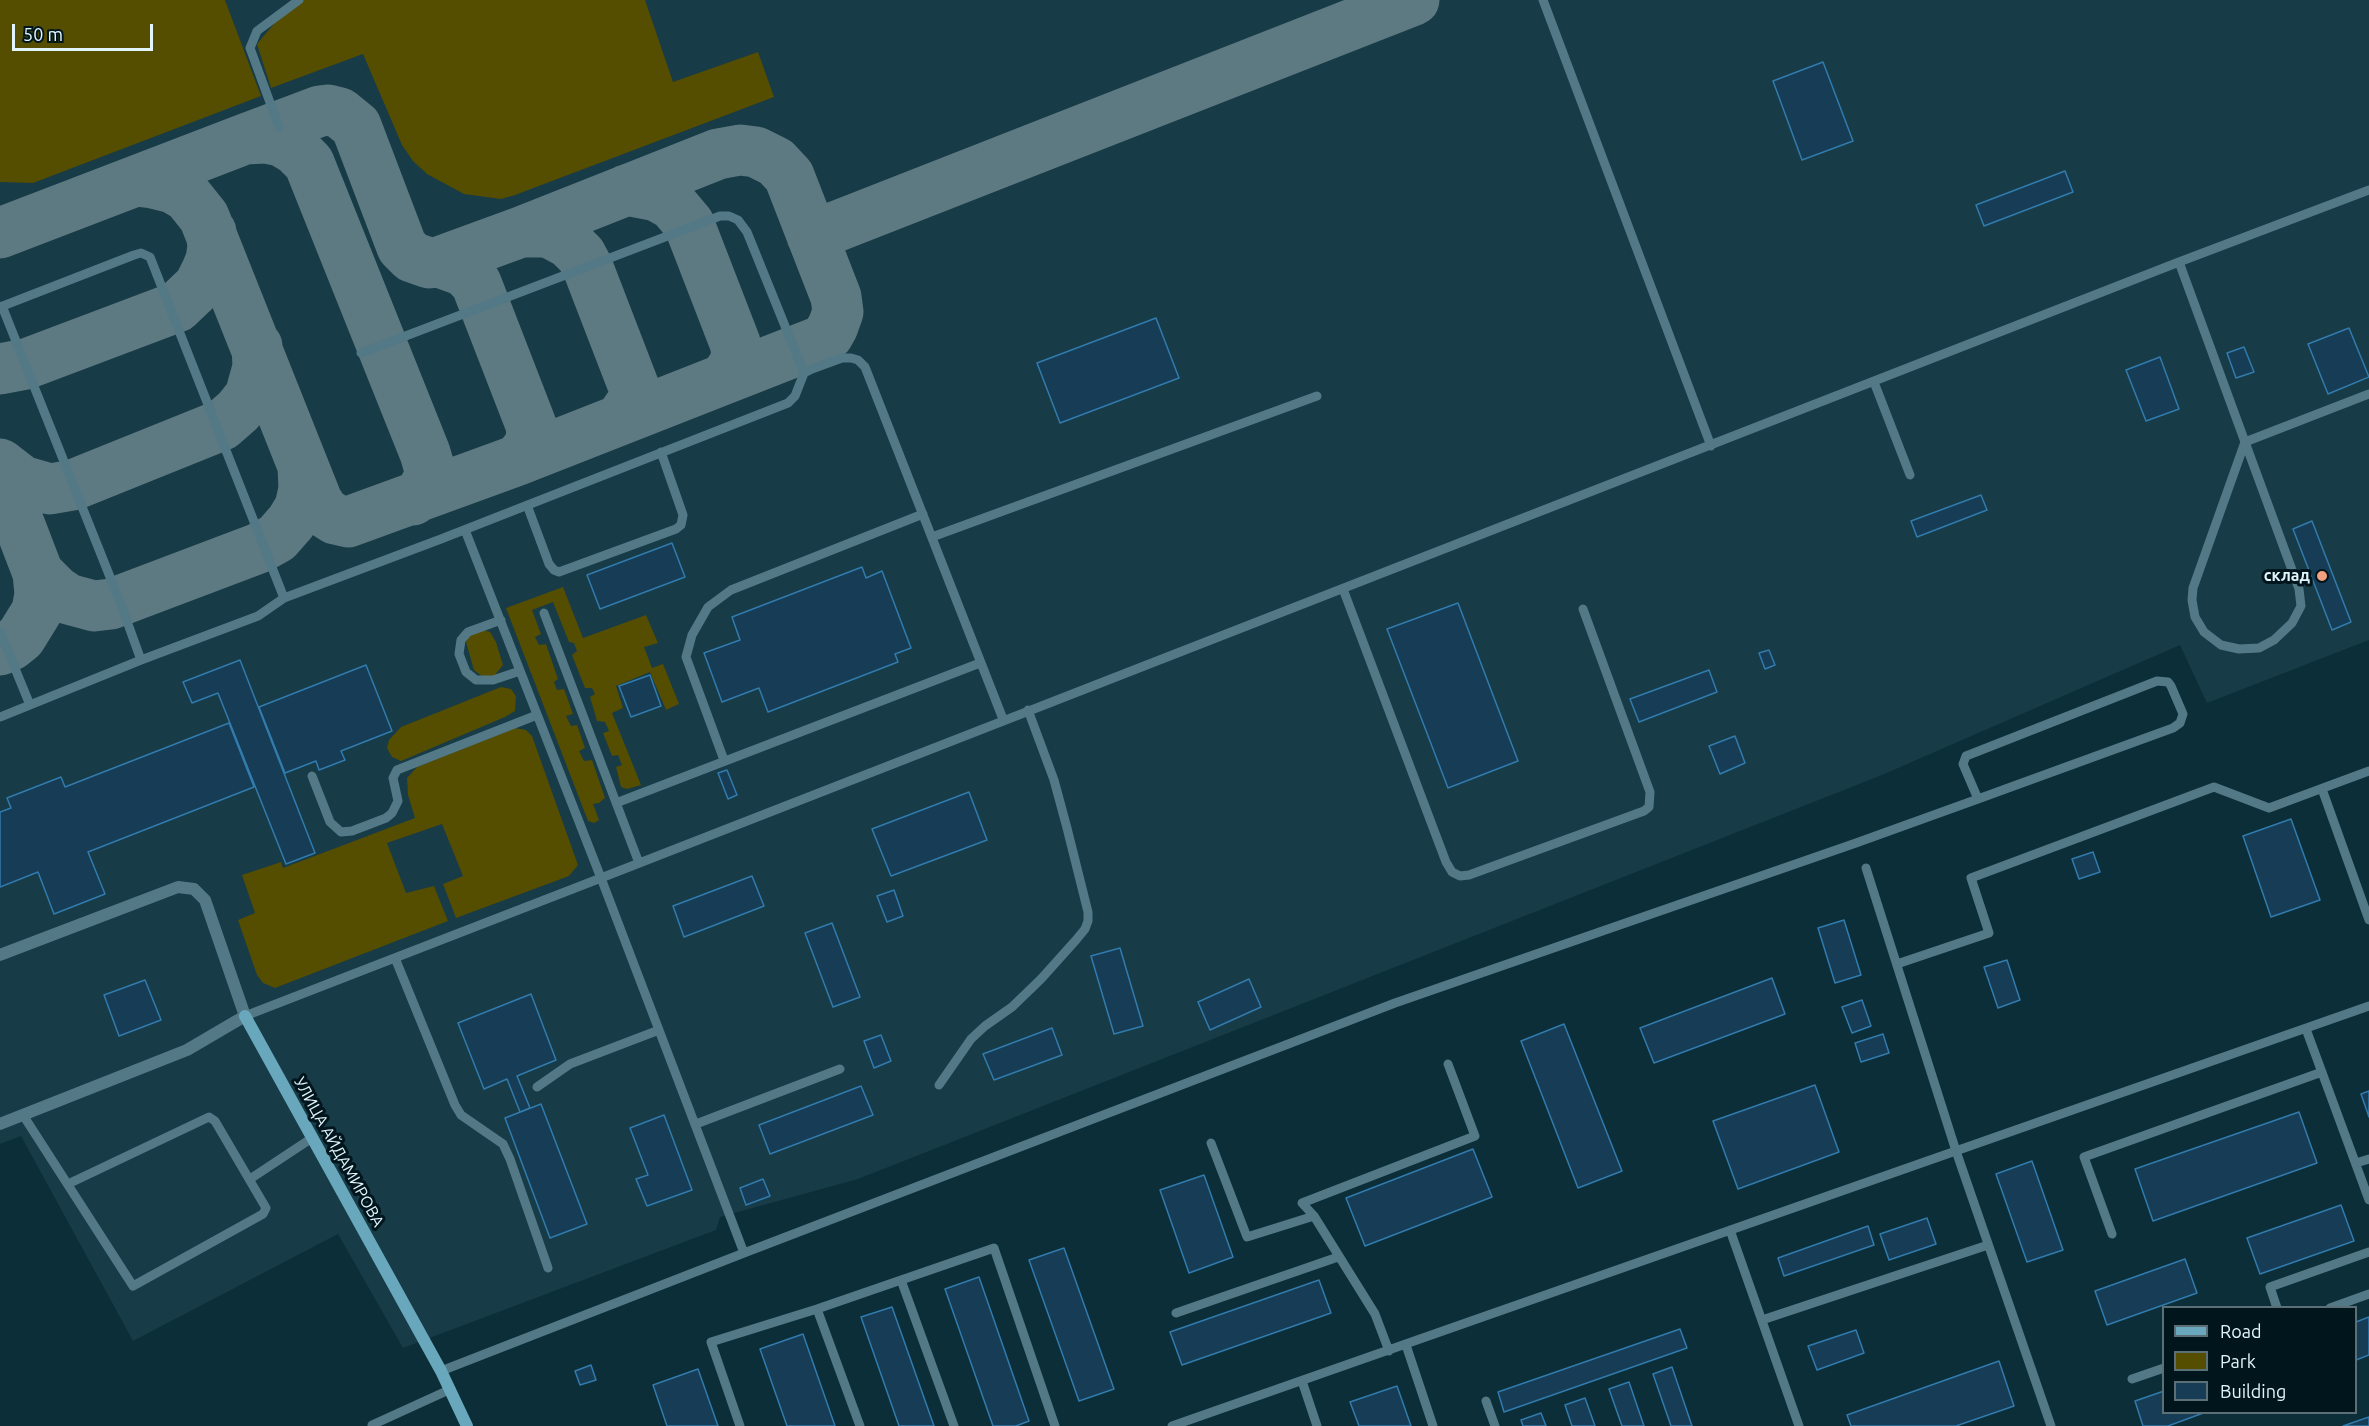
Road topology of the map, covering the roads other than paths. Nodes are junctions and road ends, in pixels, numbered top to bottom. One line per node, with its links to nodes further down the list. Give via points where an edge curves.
1 (299, 0): 3 (lane, via 256,31 250,48)
2 (1543, 0): 13 (lane)
3 (279, 127)
4 (2369, 190): 5 (lane)
5 (2179, 262): 9 (lane); 12 (lane)
6 (1, 307): 21 (lane, via 135,255 150,257); 26 (lane)
7 (361, 353): 8 (lane, via 720,216 729,216 747,232)
8 (804, 373): 14 (lane, via 788,403); 17 (lane, via 842,358 858,360 865,367)
9 (1874, 382): 13 (lane); 15 (lane)
10 (2369, 394): 12 (lane)
11 (1317, 396): 19 (lane)
12 (2245, 442): 12 (lane, via 2299,590 2301,606 2292,623 2274,640 2259,648 2239,649 2221,645 2205,632 2195,617 2192,600)
13 (1711, 446): 20 (lane)
14 (661, 452): 16 (lane); 16 (lane, via 683,515 676,529 559,572 549,564)
15 (1910, 475)
16 (527, 505): 18 (lane)
17 (923, 514): 19 (lane); 34 (lane, via 731,590 708,607 692,635 686,657)
18 (465, 530): 21 (lane); 24 (lane)
19 (932, 537): 27 (lane)
20 (1343, 589): 22 (lane, via 1446,862 1460,876 1649,807 1650,792); 30 (lane)
21 (284, 598): 26 (lane, via 258,616)
22 (1583, 609)
23 (544, 613): 39 (lane)
24 (501, 620): 28 (lane); 28 (lane, via 468,632 461,640 459,654 470,677 482,681)
25 (0, 632): 29 (lane)
26 (141, 660): 29 (lane)
27 (980, 663): 33 (lane); 34 (lane)
28 (520, 671): 31 (lane)
29 (30, 705): 32 (lane)
30 (1028, 710): 33 (lane); 54 (lane, via 1054,780 1088,921 1041,979 971,1039)
31 (537, 715): 36 (lane, via 397,770 393,778 398,801 392,813 352,831 341,832 330,822); 42 (lane)
32 (0, 717)
33 (1003, 719): 40 (lane)
34 (724, 760): 39 (lane)
35 (2369, 771): 37 (lane)
36 (312, 776)
37 (2322, 789): 43 (lane); 46 (lane, via 2269,808 2214,787 1971,878 1989,933)
38 (1978, 799): 38 (lane, via 2173,728 2183,714 2171,686 2157,681 1966,756 1963,764); 72 (lane, via 1395,1003)
39 (616, 803): 40 (lane)
40 (639, 863): 42 (lane)
41 (1866, 868): 46 (lane)
42 (601, 878): 45 (lane); 50 (lane)
43 (2369, 920)
44 (0, 955): 48 (street, УЛИЦА АЙДАМИРОВА, via 178,887 194,889 205,900)
45 (395, 958): 48 (lane); 74 (lane, via 455,1105 461,1115 502,1144 513,1166)
46 (1897, 964): 61 (lane)
47 (2369, 1006): 49 (lane)
48 (245, 1016): 56 (street, via 187,1050); 59 (main road, УЛИЦА АЙДАМИРОВА)
49 (2306, 1029): 53 (lane); 61 (lane)
50 (659, 1030): 55 (lane, via 570,1064); 58 (lane)
51 (1448, 1064): 67 (lane, via 1474,1136 1302,1203)
52 (840, 1069): 58 (lane)
53 (2322, 1072): 63 (lane); 69 (lane, via 2084,1157)
54 (939, 1085)
55 (537, 1087)
56 (23, 1115): 57 (street); 65 (lane)
57 (0, 1124)
58 (696, 1124): 72 (lane)
59 (312, 1138): 64 (lane); 85 (main road, УЛИЦА АЙДАМИРОВА)
60 (1211, 1143): 67 (lane, via 1247,1237)
61 (1956, 1150): 68 (lane); 70 (lane)
62 (2369, 1159): 63 (lane)
63 (2356, 1163): 66 (lane)
64 (250, 1179): 65 (lane, via 209,1117); 65 (lane, via 265,1205 263,1214 133,1286)
65 (68, 1184)
66 (2369, 1200)
67 (1314, 1216): 73 (lane)
68 (1731, 1230): 81 (lane); 82 (lane)
69 (2112, 1234)
70 (1988, 1245): 81 (lane); 101 (lane)
71 (2369, 1252): 77 (lane, via 2270,1287)
72 (744, 1253): 85 (lane)
73 (1338, 1257): 80 (lane); 83 (lane, via 1375,1314)
74 (548, 1268)
75 (901, 1280): 79 (lane); 94 (lane); 95 (lane, via 994,1248)
76 (2369, 1294): 78 (lane)
77 (2276, 1306)
78 (2336, 1306)
79 (818, 1309): 92 (lane, via 711,1342); 93 (lane)
80 (1176, 1313)
81 (1762, 1320): 100 (lane)
82 (1406, 1345): 83 (lane); 98 (lane)
83 (1389, 1351): 87 (lane)
84 (2162, 1368): 86 (lane)
85 (441, 1371): 88 (main road, УЛИЦА АЙДАМИРОВА)
86 (2132, 1379)
87 (1302, 1381): 96 (lane); 97 (lane)
88 (451, 1389): 90 (lane); 91 (main road, УЛИЦА АЙДАМИРОВА)
89 (1486, 1401): 99 (lane)
90 (372, 1425)
91 (467, 1426)
92 (740, 1426)
93 (860, 1426)
94 (954, 1426)
95 (1055, 1426)
96 (1172, 1426)
97 (1317, 1426)
98 (1433, 1426)
99 (1495, 1426)
100 (1799, 1426)
101 (2051, 1426)

